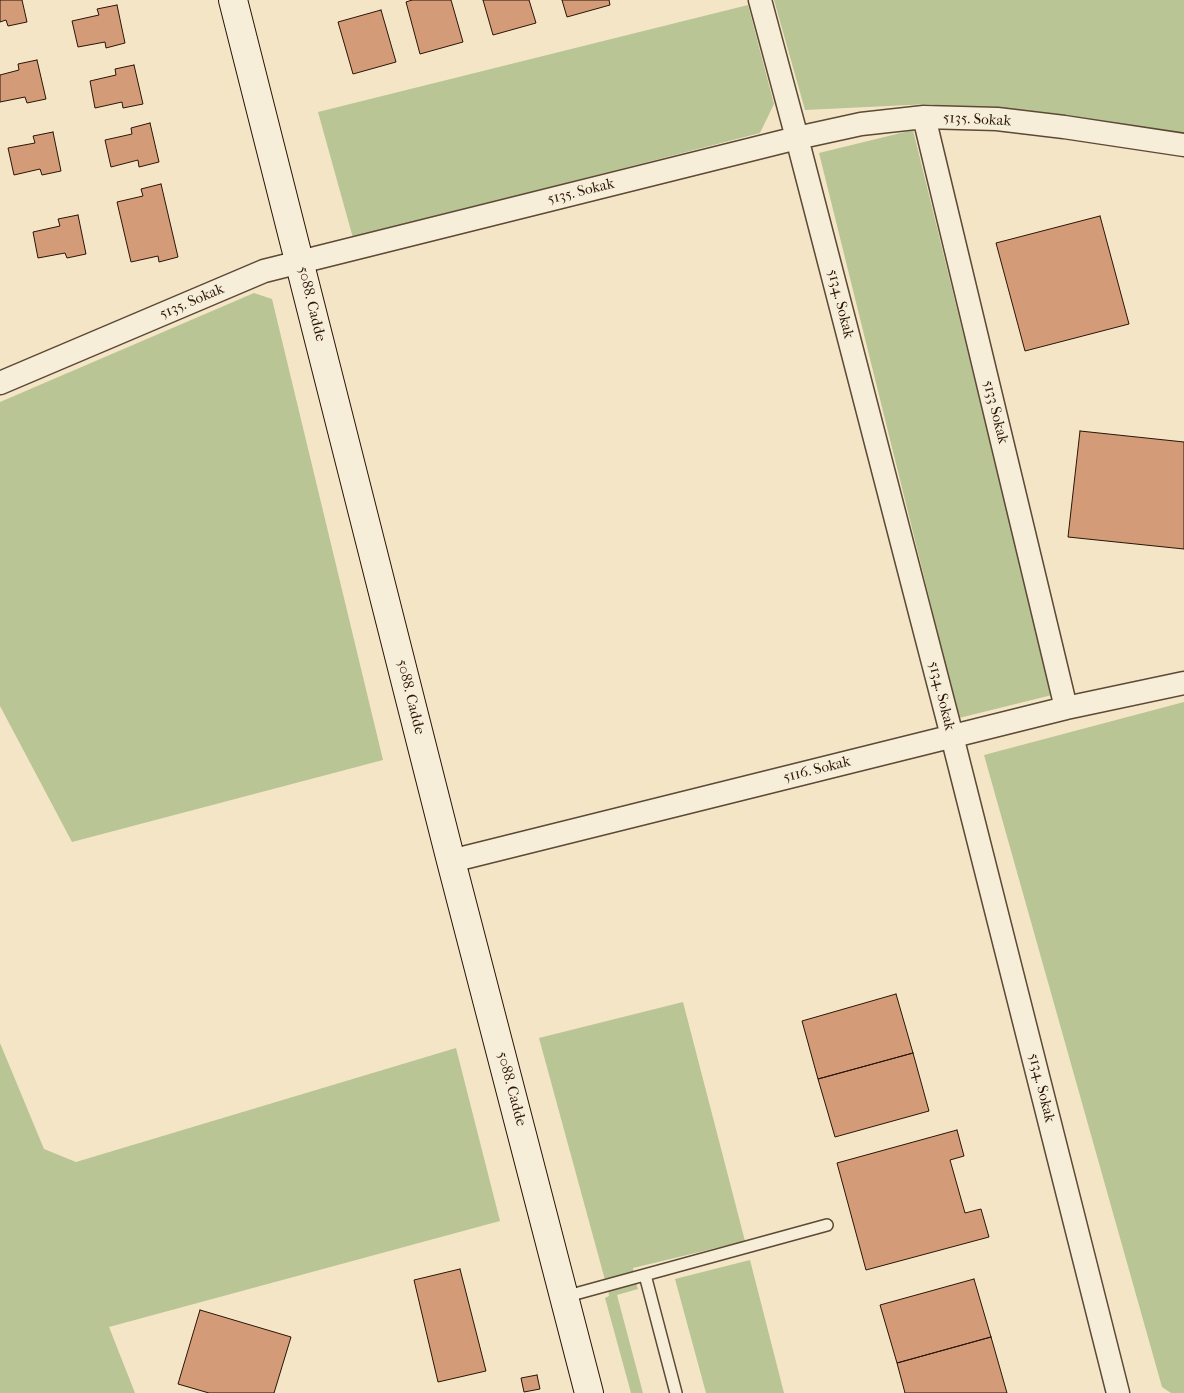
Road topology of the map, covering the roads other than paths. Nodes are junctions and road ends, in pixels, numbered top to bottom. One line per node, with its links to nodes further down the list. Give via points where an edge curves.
1 (233, 0): 6 (street, 5088. Cadde)
2 (760, 0): 4 (street, 5134. Sokak)
3 (924, 117): 4 (street, 5135. Sokak, via 862,124); 5 (street, 5135. Sokak, via 997,119); 9 (street, 5133 Sokak)
4 (797, 138): 6 (street, 5135. Sokak); 10 (street, 5134. Sokak)
5 (1184, 145)
6 (300, 261): 7 (street, 5135. Sokak, via 264,271); 11 (street, 5088. Cadde)
7 (0, 383)
8 (1184, 683): 9 (street, 5116. Sokak)
9 (1066, 708): 10 (street, 5116. Sokak)
10 (952, 736): 11 (street, 5116. Sokak); 17 (street, 5134. Sokak)
11 (452, 861): 14 (street, 5088. Cadde)
12 (827, 1225): 13 (lane)
13 (645, 1275): 14 (lane); 16 (lane)
14 (564, 1297): 15 (street, 5088. Cadde)
15 (589, 1393)
16 (676, 1393)
17 (1118, 1393)

